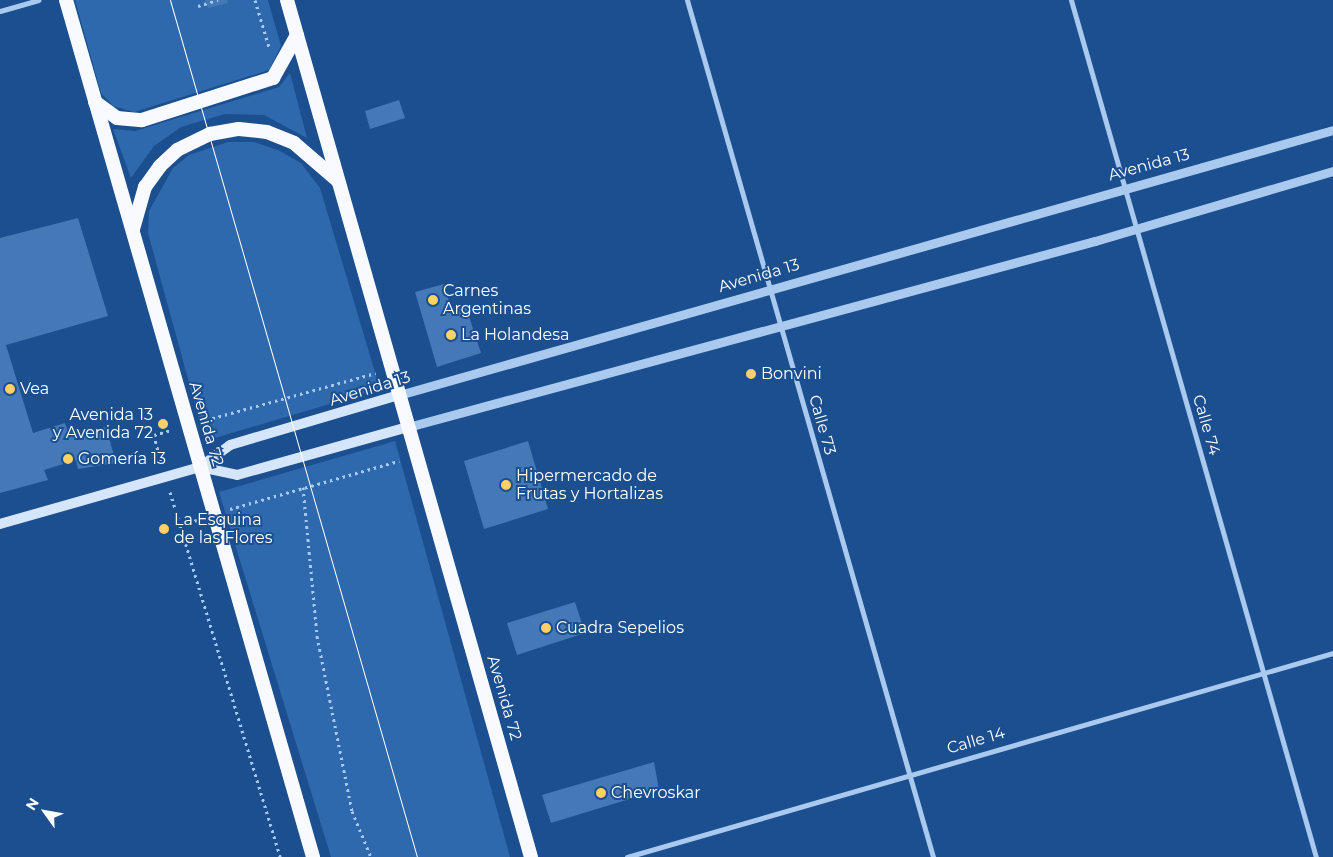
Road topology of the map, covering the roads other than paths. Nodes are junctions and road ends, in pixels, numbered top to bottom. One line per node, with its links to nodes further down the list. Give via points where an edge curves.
1 (38, 0): 6 (street)
2 (66, 0): 8 (highway, Avenida 72)
3 (287, 0): 7 (highway, Avenida 72)
4 (688, 0): 15 (street, Calle 73)
5 (1071, 0): 12 (street, Calle 74)
6 (0, 11)
7 (297, 35): 8 (highway, via 286,62 273,78 264,81 142,120 117,118); 11 (highway, Avenida 72)
8 (95, 102): 14 (highway, Avenida 72)
9 (1333, 130): 12 (street, Avenida 13)
10 (1333, 171): 13 (street, Avenida 13)
11 (339, 182): 14 (highway, via 294,143 267,132 239,129 210,134 177,150 160,166 145,187); 17 (highway, Avenida 72)
12 (1124, 186): 13 (street, Calle 74); 15 (street, Avenida 13)
13 (1136, 228): 16 (street, Avenida 13); 22 (street, Calle 74)
14 (132, 234): 19 (highway, Avenida 72)
15 (771, 288): 16 (street, Calle 73); 17 (street, Avenida 13)
16 (780, 323): 18 (street, Avenida 13); 23 (street, Calle 73)
17 (399, 395): 18 (highway, Avenida 72); 19 (main road, Avenida 13, via 230,445)
18 (408, 428): 19 (main road, Avenida 13, via 237,475); 25 (highway, Avenida 72)
19 (200, 467): 20 (main road, Avenida 13); 24 (highway, Avenida 72)
20 (0, 524)
21 (1333, 653): 22 (street, Calle 14)
22 (1264, 673): 23 (street, Calle 14); 28 (street, Calle 74)
23 (909, 773): 26 (street, Calle 14); 27 (street, Calle 73)
24 (313, 857)
25 (531, 857)
26 (627, 857)
27 (933, 857)
28 (1316, 857)

